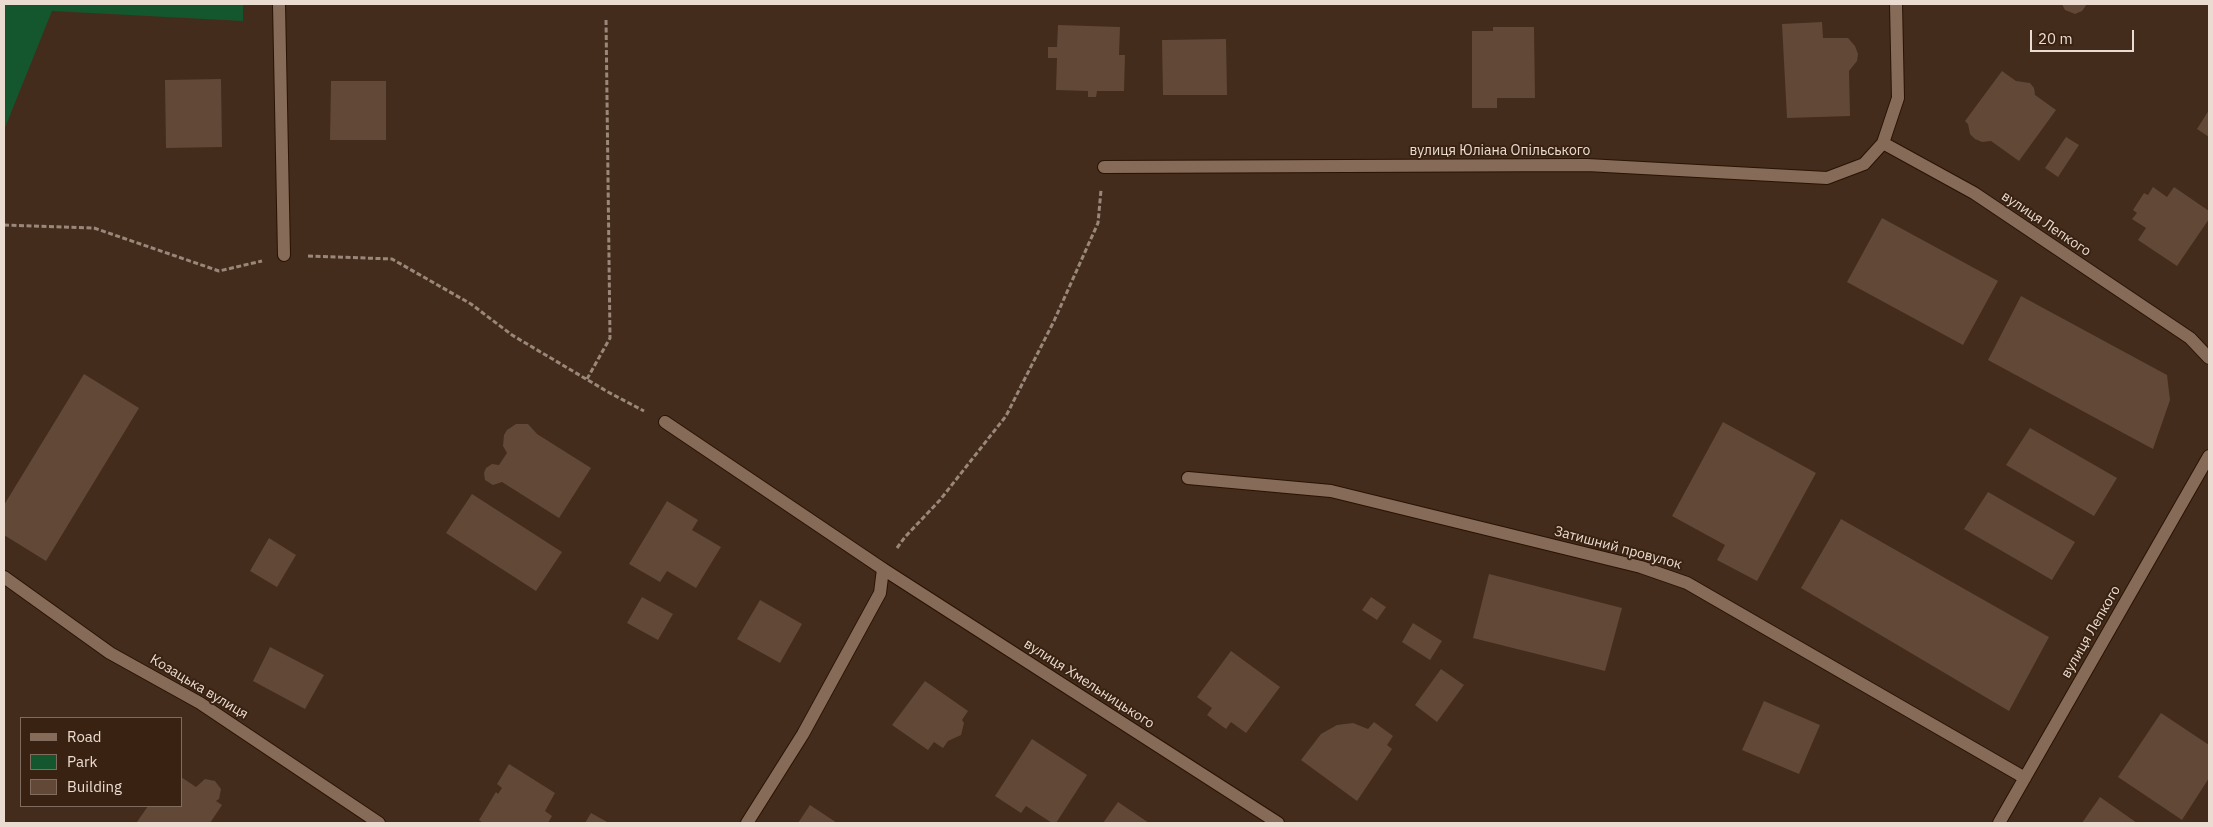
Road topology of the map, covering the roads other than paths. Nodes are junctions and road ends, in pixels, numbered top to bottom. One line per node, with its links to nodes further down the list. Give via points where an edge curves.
1 (279, 4): 5 (street)
2 (1896, 4): 3 (street, via 1898,98)
3 (1883, 143): 4 (street, вулиця Юліана Опільського, via 1864,164 1827,178 1587,165); 6 (street, вулиця Лепкого, via 1974,193 2190,338)
4 (1104, 167)
5 (284, 255)
6 (2209, 358)
7 (665, 422): 10 (street, вулиця Хмельницького)
8 (2209, 456): 12 (street, вулиця Лепкого)
9 (1188, 478): 12 (street, Затишний провулок, via 1331,491 1641,567 1687,583)
10 (883, 569): 14 (street, via 880,593 803,734); 15 (street, вулиця Хмельницького)
11 (4, 577): 13 (street, Козацька вулиця, via 110,653 200,703)
12 (2025, 778): 16 (street, вулиця Лепкого)
13 (379, 823)
14 (746, 823)
15 (1278, 823)
16 (1999, 823)

